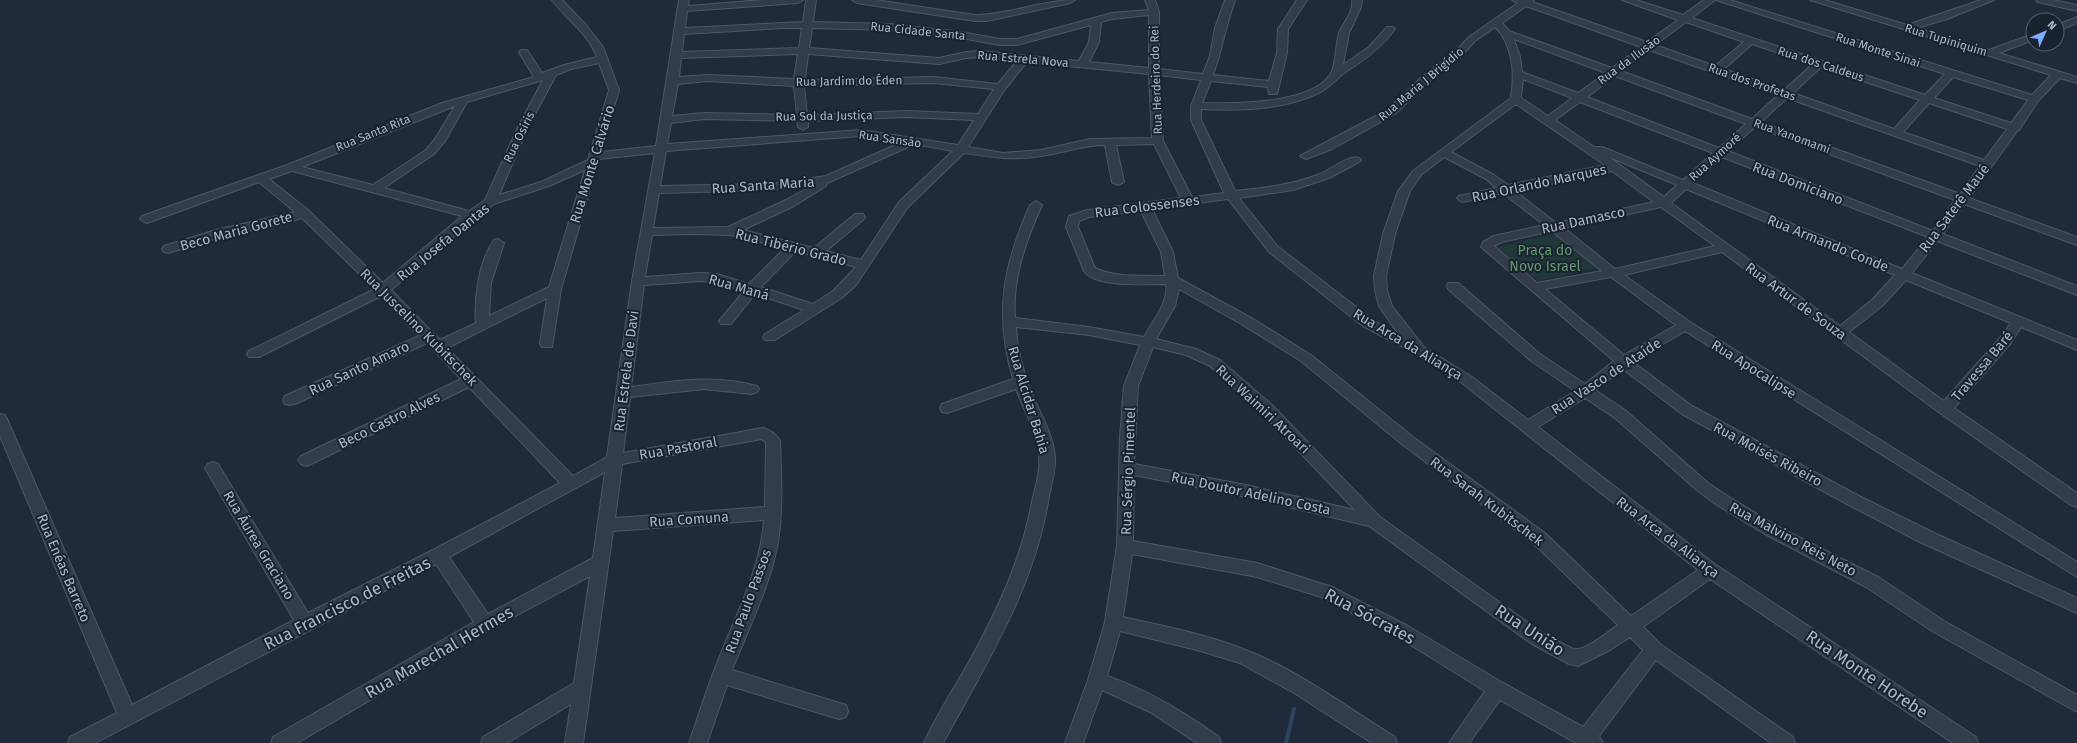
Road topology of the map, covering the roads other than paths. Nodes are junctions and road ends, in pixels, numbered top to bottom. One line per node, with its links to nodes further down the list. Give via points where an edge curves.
1 (557, 0): 43 (street, Rua Monte Calvário, via 587,32)
2 (798, 0): 20 (street)
3 (811, 0): 29 (street)
4 (857, 0): 21 (street)
5 (1070, 0): 21 (street, via 987,18 975,18)
6 (1150, 0): 24 (street, Rua Herdeiro do Rei)
7 (1230, 0): 56 (street, Rua Arca da Aliança)
8 (1302, 0): 59 (street, via 1283,29 1282,53)
9 (1357, 0): 52 (street, via 1357,6 1345,28)
10 (1627, 0): 25 (street, Rua dos Caldeus)
11 (1710, 0): 25 (street, Rua da Ilusão)
12 (1721, 0): 51 (street, Rua Monte Sinai)
13 (1816, 0): 22 (street, Rua Tupiniquim)
14 (1853, 0): 22 (street)
15 (1990, 0): 32 (street)
16 (2041, 0): 23 (street)
17 (2070, 0): 19 (street)
18 (1523, 1): 28 (street, Rua Maria J Brigídio); 38 (street, Rua dos Profetas)
19 (2077, 2)
20 (683, 4): 34 (street, Rua Estrela de Davi)
21 (915, 4): 31 (street)
22 (1834, 6): 32 (street, Rua Tupiniquim)
23 (2077, 8)
24 (1154, 12): 27 (street, Rua Cidade Santa, via 1119,15); 49 (street, Rua Herdeiro do Rei)
25 (1684, 19): 37 (street, Rua dos Caldeus); 38 (street, Rua da Ilusão)
26 (2077, 20): 30 (street)
27 (1096, 21): 31 (street, Rua Cidade Santa, via 1017,42); 46 (street, via 1094,42)
28 (1495, 22): 35 (street); 85 (street, Rua Maria J Brigídio, via 1472,39 1391,112 1328,147)
29 (807, 24): 31 (street, Rua Cidade Santa); 34 (street, Rua Cidade Santa); 39 (street)
30 (2065, 25)
31 (890, 27)
32 (1908, 28): 41 (street, Rua Tupiniquim)
33 (1390, 29): 52 (street, via 1379,43)
34 (679, 31): 42 (street, Rua Estrela de Davi)
35 (1507, 34): 48 (street, Rua Yanomami); 53 (street)
36 (2025, 40): 41 (street)
37 (1750, 41): 45 (street, Rua dos Caldeus); 47 (street)
38 (1649, 46): 47 (street, Rua dos Profetas); 48 (street, Rua da Ilusão)
39 (804, 51): 42 (street, Rua Estrela Nova); 44 (street, Rua Estrela Nova, via 922,61 939,61 981,54); 58 (street)
40 (524, 52): 55 (street)
41 (1989, 53): 54 (street, Rua Tupiniquim)
42 (677, 56): 57 (street, Rua Estrela de Davi)
43 (603, 58): 50 (street, Rua Santa Rita); 86 (street, Rua Monte Calvário, via 614,90)
44 (1024, 59): 46 (street, Rua Estrela Nova); 60 (street)
45 (1820, 64): 61 (street, Rua Aymoré); 65 (street, Rua dos Caldeus)
46 (1082, 65): 49 (street, Rua Estrela Nova)
47 (1717, 70): 61 (street, Rua dos Profetas)
48 (1614, 71): 62 (street, Rua da Ilusão); 73 (street, Rua Yanomami)
49 (1154, 72): 56 (street, Rua Estrela Nova); 78 (street, Rua Herdeiro do Rei)
50 (552, 73): 55 (street, Rua Santa Rita); 102 (street, Rua Osiris, via 522,126)
51 (1951, 73): 65 (street); 66 (street, Rua Monte Sinai)
52 (1336, 74): 67 (street, via 1317,89)
53 (1518, 74): 62 (street, Rua Domiciano); 64 (street)
54 (2070, 77): 66 (street, Rua Saterê Maué)
55 (540, 78): 63 (street, Rua Santa Rita)
56 (1207, 78): 59 (street, Rua Estrela Nova); 68 (street, Rua Arca da Aliança)
57 (674, 81): 58 (street, Rua Jardim do Éden, via 714,78); 71 (street, Rua Estrela de Davi)
58 (799, 83): 60 (street, Rua Jardim do Éden, via 933,80); 70 (street)
59 (1273, 84): 67 (street)
60 (1001, 87): 69 (street)
61 (1786, 94): 73 (street, Rua Aymoré); 75 (street, Rua dos Profetas)
62 (1579, 97): 72 (street, Rua da Ilusão); 84 (street, Rua Domiciano)
63 (464, 99): 89 (street, Rua Santa Rita); 95 (street, via 440,141 430,152)
64 (1516, 99): 72 (street, Rua Artur de Souza); 83 (street)
65 (1925, 99): 74 (street, Rua dos Caldeus); 75 (street)
66 (2034, 99): 74 (street, Rua Saterê Maué)
67 (1273, 103): 68 (street, via 1237,108)
68 (1196, 106): 98 (street, Rua Arca da Aliança, via 1194,112 1200,133)
69 (982, 117): 70 (street, Rua Sol da Justiça, via 907,114); 82 (street)
70 (802, 118): 71 (street, Rua Sol da Justiça, via 725,116); 76 (street)
71 (667, 120): 81 (street, Rua Estrela de Davi)
72 (1549, 120): 79 (street, Rua Artur de Souza)
73 (1754, 122): 84 (street, Rua Aymoré); 100 (street, Rua Yanomami)
74 (2015, 128): 88 (street, Rua Saterê Maué)
75 (1896, 133): 88 (street, Rua dos Profetas)
76 (805, 137): 80 (street, Rua Sansão, via 861,133); 81 (street, Rua Sansão)
77 (1110, 141): 78 (street, Rua Sansão); 82 (street, Rua Sansão, via 1090,142 1018,156); 93 (street)
78 (1158, 141): 101 (street, Rua Herdeiro do Rei)
79 (1579, 141): 90 (street, Rua Artur de Souza); 94 (street, Rua Armando Conde)
80 (913, 142): 82 (street, Rua Sansão); 92 (street, Rua Santa Maria)
81 (662, 149): 86 (street, Rua Sansão); 96 (street, Rua Estrela de Davi)
82 (961, 149): 121 (street, via 903,205)
83 (1443, 152): 97 (street, Rua Apocalipse, via 1475,167); 145 (street, via 1417,173 1404,191 1389,234 1380,276 1386,306)
84 (1720, 153): 94 (street, Rua Aymoré); 113 (street, Rua Domiciano)
85 (1306, 156)
86 (595, 158): 102 (street, Rua Josefa Dantas, via 545,184); 128 (street, Rua Monte Calvário)
87 (1355, 160): 98 (street, Rua Colossenses, via 1306,184)
88 (1987, 165): 100 (street, Rua Saterê Maué)
89 (291, 167): 91 (street, Rua Santa Rita); 95 (street)
90 (1614, 167): 97 (street, Rua Orlando Marques); 103 (street, Rua Artur de Souza)
91 (261, 178): 106 (street, Rua Juscelino Kubitschek); 109 (street, Rua Santa Rita)
92 (829, 179): 96 (street, Rua Santa Maria, via 770,187); 111 (street, via 790,203)
93 (1118, 182)
94 (1685, 184): 103 (street, Rua Aymoré); 123 (street, Rua Armando Conde)
95 (374, 190): 107 (street)
96 (654, 190): 112 (street, Rua Estrela de Davi)
97 (1507, 190): 99 (street, Rua Orlando Marques); 110 (street, Rua Apocalipse)
98 (1231, 195): 101 (street, Rua Colossenses); 145 (street, Rua Arca da Aliança, via 1262,237 1289,262 1368,323)
99 (1463, 198)
100 (1962, 199): 113 (street, Rua Saterê Maué); 114 (street, Rua Yanomami)
101 (1188, 201): 105 (street, Rua Colossenses)
102 (490, 202): 107 (street, Rua Josefa Dantas)
103 (1664, 203): 110 (street, Rua Damasco); 117 (street, Rua Artur de Souza)
104 (1036, 205): 135 (street, Rua Alcidar Bahia, via 1024,232 1013,268 1007,294)
105 (1145, 207): 125 (street, Rua Sérgio Pimentel, via 1162,239); 125 (street, Rua Colossenses, via 1087,214 1073,219 1072,227 1090,271 1103,277)
106 (304, 213): 118 (street, Beco Maria Gorete, via 220,233); 129 (street, Rua Juscelino Kubitschek)
107 (471, 215): 129 (street, Rua Josefa Dantas)
108 (859, 217): 120 (street)
109 (146, 219)
110 (1553, 227): 119 (street, Rua Damasco, via 1490,242 1487,247); 122 (street, Rua Apocalipse)
111 (730, 231): 112 (street, Rua Tibério Grado); 116 (street, Rua Tibério Grado)
112 (646, 232): 124 (street, Rua Estrela de Davi)
113 (1936, 235): 123 (street, Rua Saterê Maué); 131 (street, Rua Domiciano)
114 (2077, 241)
115 (498, 243): 136 (street, via 482,290 480,308)
116 (793, 246): 120 (street, Rua Tibério Grado); 130 (street)
117 (1724, 248): 122 (street); 138 (street, Rua Artur de Souza)
118 (168, 249)
119 (1491, 251): 127 (street, Rua Moisés Ribeiro)
120 (817, 252): 121 (street, Rua Tibério Grado)
121 (864, 265): 132 (street, via 851,282)
122 (1613, 273): 127 (street); 137 (street, Rua Apocalipse)
123 (1904, 274): 134 (street, Rua Armando Conde); 138 (street, Rua Saterê Maué, via 1877,303)
124 (638, 280): 130 (street, Rua Maná, via 717,278); 152 (street, Rua Estrela de Davi)
125 (1172, 280): 141 (street, Rua Sérgio Pimentel, via 1173,288 1168,306); 178 (street, Rua Sarah Kubitschek, via 1306,358 1414,445 1510,514 1539,538)
126 (1453, 286): 151 (street, Rua Malvino Reis Neto, via 1535,357)
127 (1535, 287): 147 (street, Rua Moisés Ribeiro)
128 (555, 289): 136 (street); 142 (street, Rua Monte Calvário)
129 (384, 290): 139 (street, Rua Juscelino Kubitschek); 146 (street, Rua Josefa Dantas)
130 (751, 290): 132 (street, Rua Maná); 133 (street)
131 (2077, 291)
132 (815, 309): 140 (street)
133 (726, 321)
134 (2019, 321): 143 (street, Rua Armando Conde); 155 (street, Travessa Baré, via 2005,341)
135 (1009, 322): 141 (street, Rua Waimiri Atroari, via 1089,331); 149 (street, Rua Alcidar Bahia)
136 (483, 325): 144 (street)
137 (1685, 326): 147 (street, Rua Vasco de Ataíde); 172 (street, Rua Apocalipse)
138 (1840, 333): 155 (street, Rua Artur de Souza)
139 (428, 337): 144 (street, Rua Juscelino Kubitschek); 153 (street, Rua Santo Amaro)
140 (770, 337)
141 (1148, 342): 162 (street, Rua Sérgio Pimentel, via 1131,386); 166 (street, Rua Waimiri Atroari, via 1191,352 1215,363 1227,372 1312,454)
142 (547, 344)
143 (2077, 345)
144 (438, 347): 148 (street, Rua Juscelino Kubitschek)
145 (1421, 351): 157 (street, Rua Arca da Aliança, via 1467,380)
146 (254, 354)
147 (1623, 362): 151 (street, Rua Vasco de Ataíde); 174 (street, Rua Moisés Ribeiro, via 1687,410 1719,428 1926,537)
148 (471, 380): 159 (street, Beco Castro Alves); 163 (street, Rua Juscelino Kubitschek)
149 (1020, 382): 154 (street); 193 (street, Rua Alcidar Bahia, via 1041,429 1047,457 1034,536 1004,612)
150 (752, 389): 152 (street, via 707,384)
151 (1585, 391): 157 (street, Rua Vasco de Ataíde); 184 (street, Rua Malvino Reis Neto, via 1620,414 1723,502 1872,582 1938,626)
152 (623, 393): 160 (street, Rua Estrela de Davi)
153 (290, 400)
154 (948, 408)
155 (1945, 409): 164 (street, Rua Artur de Souza)
156 (0, 419): 186 (street, Rua Enéas Barreto)
157 (1527, 427): 171 (street, Rua Arca da Aliança)
158 (741, 437): 160 (street, Rua Pastoral); 165 (street, Rua Paulo Passos, via 764,433 773,441)
159 (306, 460)
160 (615, 460): 163 (street, Rua Francisco de Freitas); 167 (street, Rua Estrela de Davi)
161 (213, 468): 176 (street, Rua Áurea Graciano)
162 (1127, 468): 166 (street, Rua Doutor Adelino Costa, via 1246,491); 168 (street, Rua Sérgio Pimentel)
163 (570, 484): 169 (street, Rua Francisco de Freitas)
164 (2077, 501)
165 (773, 513): 167 (street, Rua Comuna); 180 (street, Rua Paulo Passos, via 771,536 762,571)
166 (1374, 521): 178 (street, Rua União, via 1538,639 1569,656 1578,658 1589,654)
167 (606, 525): 170 (street, Rua Estrela de Davi)
168 (1125, 546): 175 (street, Rua Sérgio Pimentel); 183 (street, Rua Sócrates, via 1257,570 1326,592 1402,631)
169 (439, 556): 176 (street, Rua Francisco de Freitas); 177 (street)
170 (599, 563): 177 (street, Rua Marechal Hermes); 182 (street, Rua Estrela de Davi)
171 (1710, 570): 173 (street, Rua Arca da Aliança); 178 (street, Rua União)
172 (2077, 570)
173 (1765, 606): 199 (street, Rua Monte Horebe)
174 (2077, 606)
175 (1114, 622): 181 (street, Rua Sérgio Pimentel); 196 (street, via 1221,649 1246,658 1271,670)
176 (305, 623): 186 (street, Rua Francisco de Freitas)
177 (485, 624): 189 (street, Rua Marechal Hermes)
178 (1630, 626): 179 (street, Rua Sarah Kubitschek)
179 (1654, 649): 187 (street); 198 (street, Rua Sarah Kubitschek)
180 (721, 675): 185 (street); 192 (street, Rua Paulo Passos)
181 (1097, 680): 194 (street, Rua Sérgio Pimentel); 195 (street, via 1128,690)
182 (581, 688): 190 (street); 191 (street, Rua Estrela de Davi)
183 (1497, 689): 187 (street, Rua Sócrates); 197 (street)
184 (2077, 704)
185 (838, 711)
186 (128, 717): 188 (street, Rua Francisco de Freitas)
187 (1590, 741)
188 (77, 743)
189 (280, 743)
190 (490, 743)
191 (574, 743)
192 (698, 743)
193 (933, 743)
194 (1074, 743)
195 (1212, 743)
196 (1388, 743)
197 (1458, 743)
198 (1786, 743)
199 (1969, 743)

